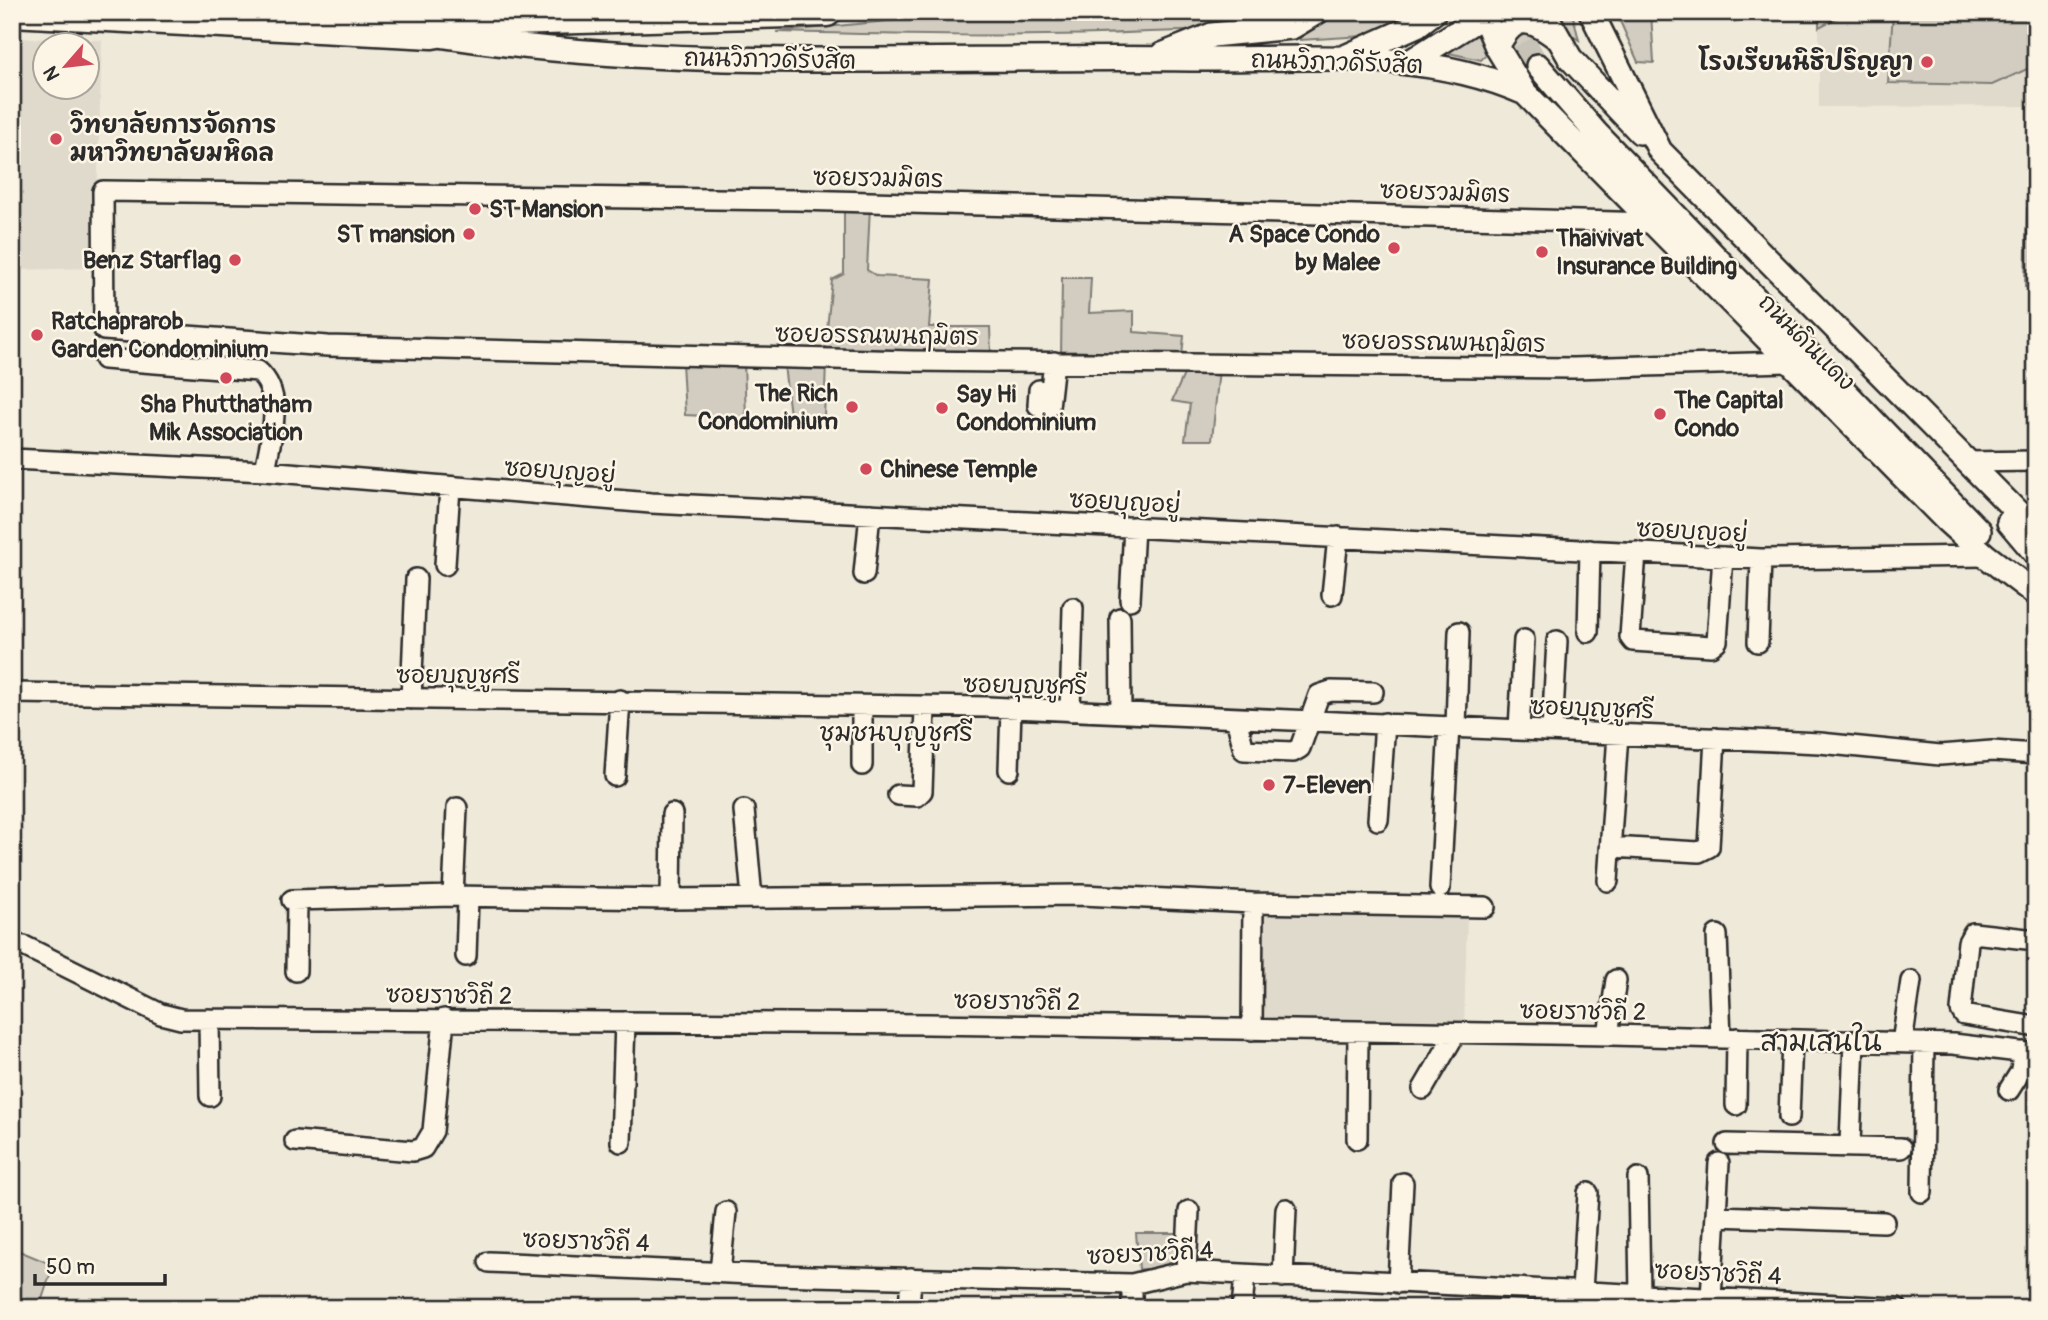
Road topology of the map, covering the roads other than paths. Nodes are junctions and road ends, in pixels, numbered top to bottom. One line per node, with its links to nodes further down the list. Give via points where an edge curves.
1 (12, 12): 8 (highway, ถนนวิภาวดีรังสิต)
2 (1317, 12): 11 (main road, via 1292,27 1212,35)
3 (1434, 12): 12 (main road, via 1417,25)
4 (1544, 12): 9 (main road)
5 (819, 13): 8 (highway, via 510,21)
6 (1485, 13): 10 (main road, ถนนดินแดง); 13 (main road)
7 (1595, 18): 16 (main road, ถนนดินแดง)
8 (432, 34): 11 (main road, ถนนวิภาวดีรังสิต, via 623,56)
9 (1557, 37): 10 (main road, via 1539,24 1522,20 1507,28); 16 (main road, via 1588,80)
10 (1497, 47): 15 (main road, ถนนดินแดง)
11 (1156, 58): 12 (main road, ถนนวิภาวดีรังสิต)
12 (1338, 60): 13 (main road, ถนนวิภาวดีรังสิต)
13 (1408, 63): 15 (main road, ถนนวิภาวดีรังสิต, via 1471,72)
14 (1538, 66): 42 (main road, ถนนดินแดง, via 1596,133)
15 (1525, 93): 18 (main road, ถนนดินแดง)
16 (1660, 150): 23 (main road, ถนนดินแดง)
17 (103, 191): 18 (street, ซอยรวมมิตร, via 797,200); 20 (street, ซอยอรรณพนฤมิตร, via 104,331 328,346)
18 (1652, 223): 21 (main road, ถนนดินแดง)
19 (104, 359): 27 (street, via 258,371 270,383 275,408)
20 (1054, 362): 21 (street, ซอยอรรณพนฤมิตร, via 1573,368); 22 (street, via 1049,407 1038,405)
21 (1789, 362): 36 (main road, ถนนดินแดง)
22 (1040, 390)
23 (1943, 440): 26 (main road, ถนนดินแดง); 35 (main road, ถนนดินแดง)
24 (12, 459): 27 (street, ซอยบุญอยู่)
25 (2036, 461): 26 (street)
26 (1966, 462): 31 (main road, ถนนดินแดง)
27 (265, 471): 28 (street, ซอยบุญอยู่)
28 (450, 487): 29 (street, ซอยบุญอยู่); 39 (street)
29 (870, 514): 30 (street, ซอยบุญอยู่); 40 (street)
30 (1135, 527): 32 (street, ซอยบุญอยู่); 44 (street)
31 (2036, 531)
32 (1338, 537): 33 (street, ซอยบุญอยู่); 43 (street)
33 (1590, 550): 34 (street, ซอยบุญอยู่); 48 (street)
34 (1636, 552): 37 (street, ซอยบุญอยู่); 37 (street, via 1633,641 1711,646 1717,641)
35 (2036, 554)
36 (1986, 556): 38 (street, ซอยบุญอยู่); 42 (main road, ถนนดินแดง)
37 (1723, 557): 38 (street, ซอยบุญอยู่)
38 (1760, 559): 51 (street)
39 (445, 565)
40 (864, 574)
41 (416, 579): 54 (street)
42 (2036, 594)
43 (1332, 595)
44 (1130, 600)
45 (1073, 608): 59 (street)
46 (1120, 618): 60 (street)
47 (1459, 632): 64 (street)
48 (1588, 632)
49 (1524, 640): 65 (street)
50 (1557, 641): 66 (street)
51 (1758, 642)
52 (1373, 691): 62 (street, via 1324,692 1313,705)
53 (12, 694): 54 (street, ซอยบุญชูศรี)
54 (411, 699): 55 (street, ซอยบุญชูศรี)
55 (620, 701): 56 (street, ซอยบุญชูศรี); 72 (street)
56 (862, 707): 57 (street, ซอยบุญชูศรี); 70 (street)
57 (925, 708): 58 (street, ซอยบุญชูศรี); 73 (street, via 922,791 917,796)
58 (1011, 708): 59 (street, ซอยบุญชูศรี); 71 (street)
59 (1070, 711): 60 (street, ซอยบุญชูศรี)
60 (1121, 712): 61 (street, ซอยบุญชูศรี)
61 (1236, 718): 62 (street, ซอยบุญชูศรี); 62 (street, via 1244,750 1293,752 1300,748)
62 (1309, 720): 63 (street, ซอยบุญชูศรี)
63 (1385, 723): 64 (street, ซอยบุญชูศรี); 77 (street)
64 (1453, 727): 65 (street, ซอยบุญชูศรี); 80 (street)
65 (1519, 729): 66 (street, ซอยบุญชูศรี)
66 (1552, 731): 67 (street, ซอยบุญชูศรี)
67 (1618, 734): 68 (street, ซอยบุญชูศรี); 78 (street)
68 (1714, 738): 69 (street, ซอยบุญชูศรี, via 1940,755); 78 (street, via 1709,846 1699,852)
69 (2036, 754)
70 (862, 765)
71 (1009, 770)
72 (615, 776)
73 (898, 795)
74 (457, 808): 81 (street)
75 (744, 810): 82 (street)
76 (672, 814): 83 (street)
77 (1378, 820)
78 (1611, 847): 79 (street)
79 (1608, 881)
80 (1440, 888)
81 (460, 897): 83 (street); 89 (street); 90 (street, via 295,900)
82 (752, 898): 83 (street); 84 (street, via 1083,895)
83 (671, 899)
84 (1253, 903): 85 (street); 97 (street)
85 (1485, 907)
86 (1717, 935): 101 (street)
87 (2036, 940): 96 (street, via 1973,933 1968,942 1961,1010 1964,1015)
88 (12, 944): 93 (street, ซอยราชวิถี 2, via 161,1014)
89 (466, 956)
90 (296, 971)
91 (1616, 980): 100 (street)
92 (1911, 981): 104 (street)
93 (209, 1019): 94 (street, ซอยราชวิถี 2); 109 (street)
94 (444, 1019): 95 (street, ซอยราชวิถี 2); 113 (street, via 433,1131 423,1148 413,1151)
95 (625, 1022): 97 (street, ซอยราชวิถี 2); 114 (street)
96 (2036, 1027)
97 (1252, 1030): 98 (street, ซอยราชวิถี 2)
98 (1358, 1032): 99 (street, ซอยราชวิถี 2); 112 (street)
99 (1455, 1034): 100 (street, ซอยราชวิถี 2); 107 (street)
100 (1608, 1035): 101 (street, ซอยราชวิถี 2)
101 (1729, 1038): 102 (street, ซอยราชวิถี 2); 110 (street)
102 (1792, 1040): 103 (street, ซอยราชวิถี 2); 111 (street)
103 (1854, 1041): 104 (street, ซอยราชวิถี 2); 116 (street)
104 (1902, 1043): 105 (street, ซอยราชวิถี 2)
105 (1924, 1043): 106 (street, ซอยราชวิถี 2); 121 (street)
106 (2030, 1053): 108 (street)
107 (1423, 1089)
108 (2009, 1090)
109 (210, 1096)
110 (1736, 1105)
111 (1789, 1117)
112 (1357, 1139)
113 (295, 1141)
114 (621, 1142)
115 (1727, 1144): 116 (street)
116 (1850, 1144): 117 (street)
117 (1901, 1148)
118 (1719, 1163): 126 (street)
119 (1638, 1178): 137 (street)
120 (1403, 1182): 135 (street)
121 (1922, 1192)
122 (1588, 1193): 136 (street)
123 (1286, 1209): 132 (street)
124 (1189, 1211): 129 (street)
125 (726, 1212): 130 (street)
126 (1717, 1216): 127 (street); 138 (street)
127 (1884, 1222)
128 (489, 1262): 130 (street, ซอยราชวิถี 4)
129 (1186, 1271): 131 (street, ซอยราชวิถี 4); 134 (street, ซอยราชวิถี 4)
130 (720, 1272): 133 (street, ซอยราชวิถี 4)
131 (1245, 1275): 132 (street, ซอยราชวิถี 4); 144 (street)
132 (1283, 1277): 135 (street, ซอยราชวิถี 4)
133 (911, 1278): 134 (street, ซอยราชวิถี 4); 142 (street)
134 (1132, 1283): 143 (street)
135 (1398, 1283): 139 (street, ซอยราชวิถี 4)
136 (1581, 1291): 137 (street, ซอยราชวิถี 4); 139 (street, ซอยราชวิถี 4)
137 (1640, 1294): 138 (street, ซอยราชวิถี 4)
138 (1712, 1297): 140 (street, ซอยราชวิถี 4)
139 (1551, 1299)
140 (1738, 1303): 141 (street, ซอยราชวิถี 4)
141 (1821, 1306): 145 (street, ซอยราชวิถี 4)
142 (909, 1308)
143 (1132, 1308)
144 (1242, 1308)
145 (1897, 1308)

